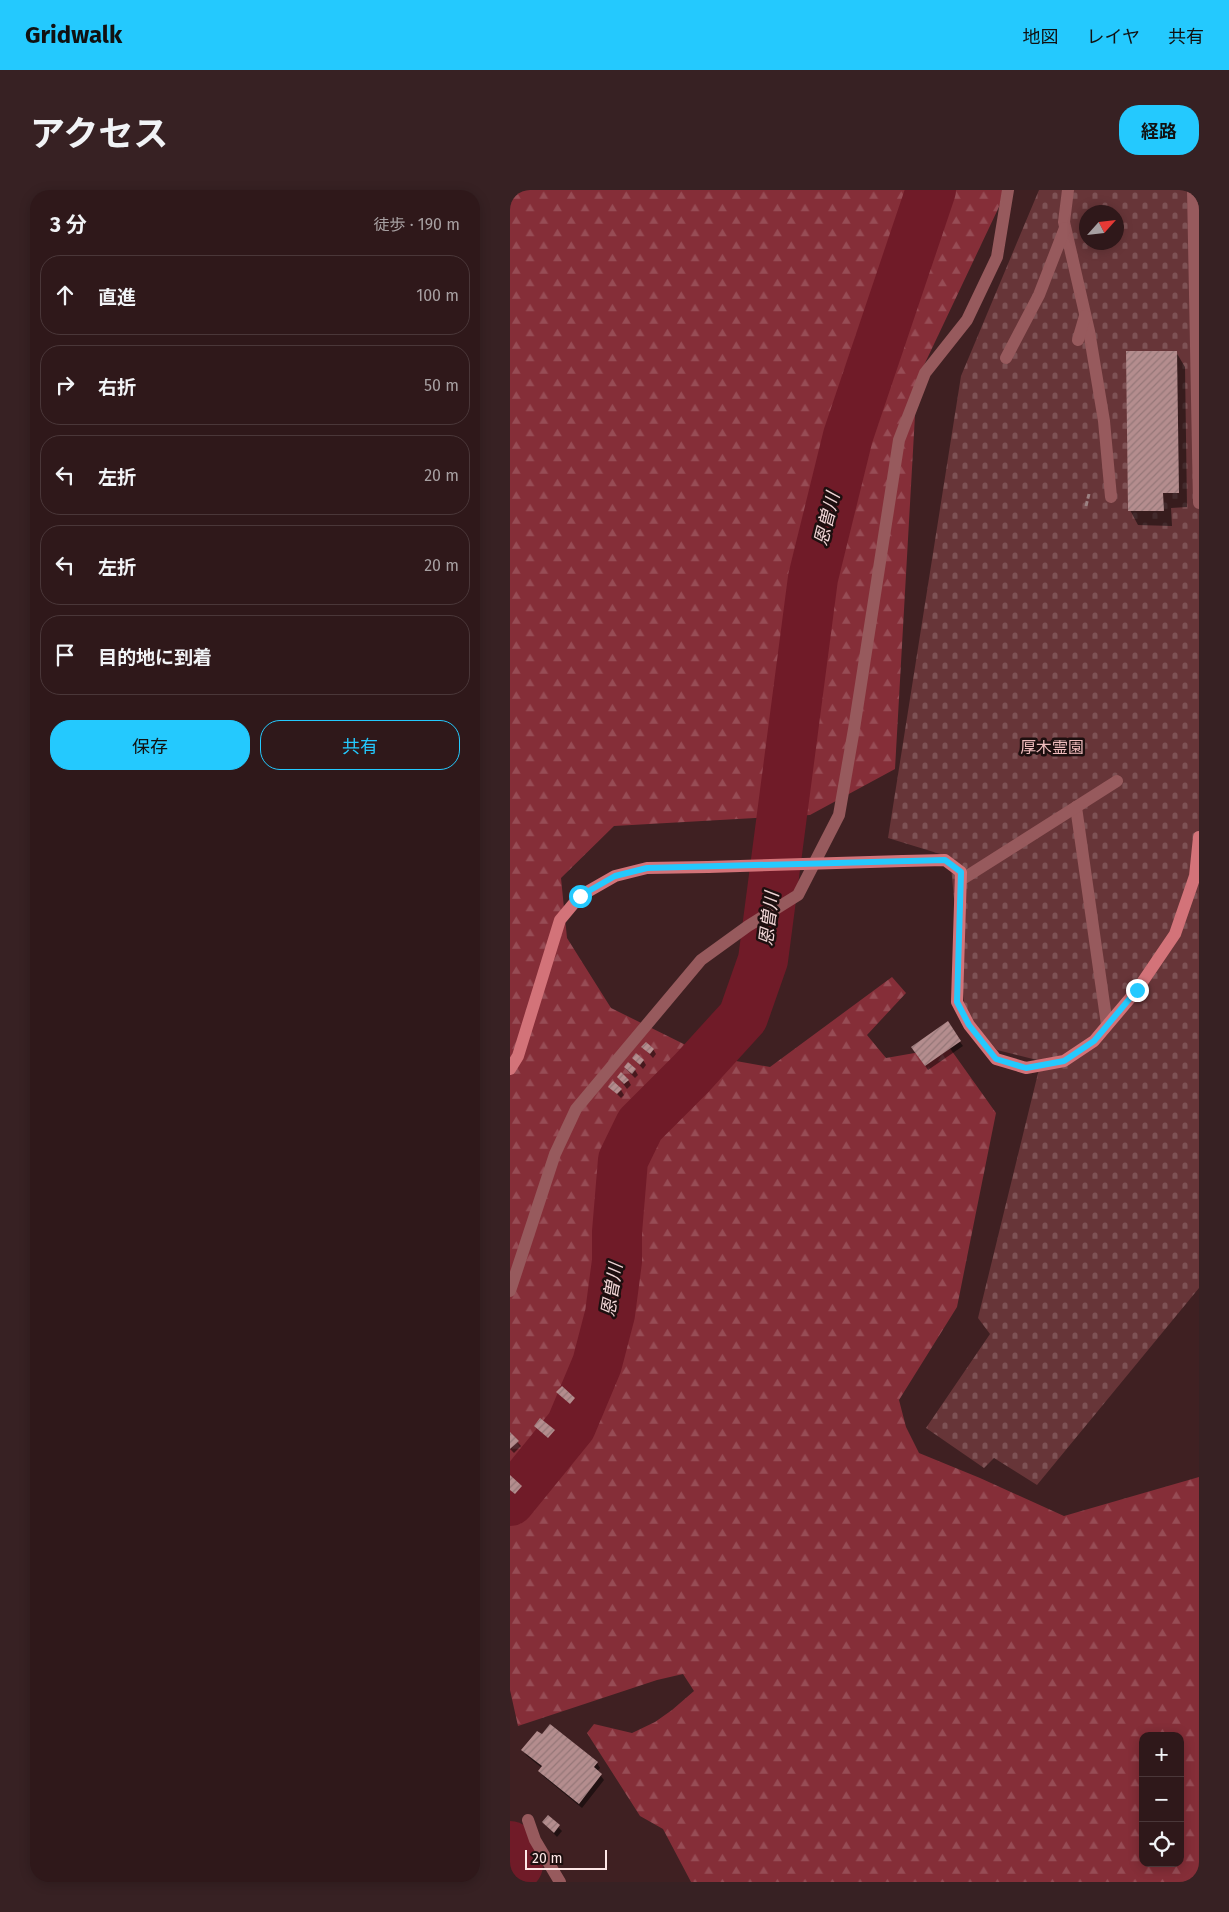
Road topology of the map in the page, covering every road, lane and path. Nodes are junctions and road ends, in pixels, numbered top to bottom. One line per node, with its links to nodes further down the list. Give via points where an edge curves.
1 (1008, 190): 16 (street, via 997,257 967,320 925,373 899,440 839,815 798,895 701,960 576,1109 555,1154)
2 (1068, 190): 4 (street)
3 (1193, 190): 9 (street)
4 (1065, 228): 5 (street); 7 (street, via 1039,295)
5 (1085, 314): 6 (street); 8 (street, via 1104,418)
6 (1078, 340)
7 (1006, 358)
8 (1111, 497)
9 (1199, 503)
10 (1117, 781): 11 (street)
11 (1076, 807): 13 (street); 14 (street)
12 (1199, 837): 14 (street, via 1195,876 1175,934 1137,990)
13 (961, 880): 14 (street, via 957,1002 969,1025 996,1059 1026,1068 1064,1061 1094,1041); 15 (street, bridge, via 961,872 945,860 647,868 615,876 580,896 560,920 518,1056)
14 (1107, 1025)
15 (510, 1070)
16 (510, 1292)
17 (528, 1820): 18 (street, via 535,1840)
18 (560, 1882)

